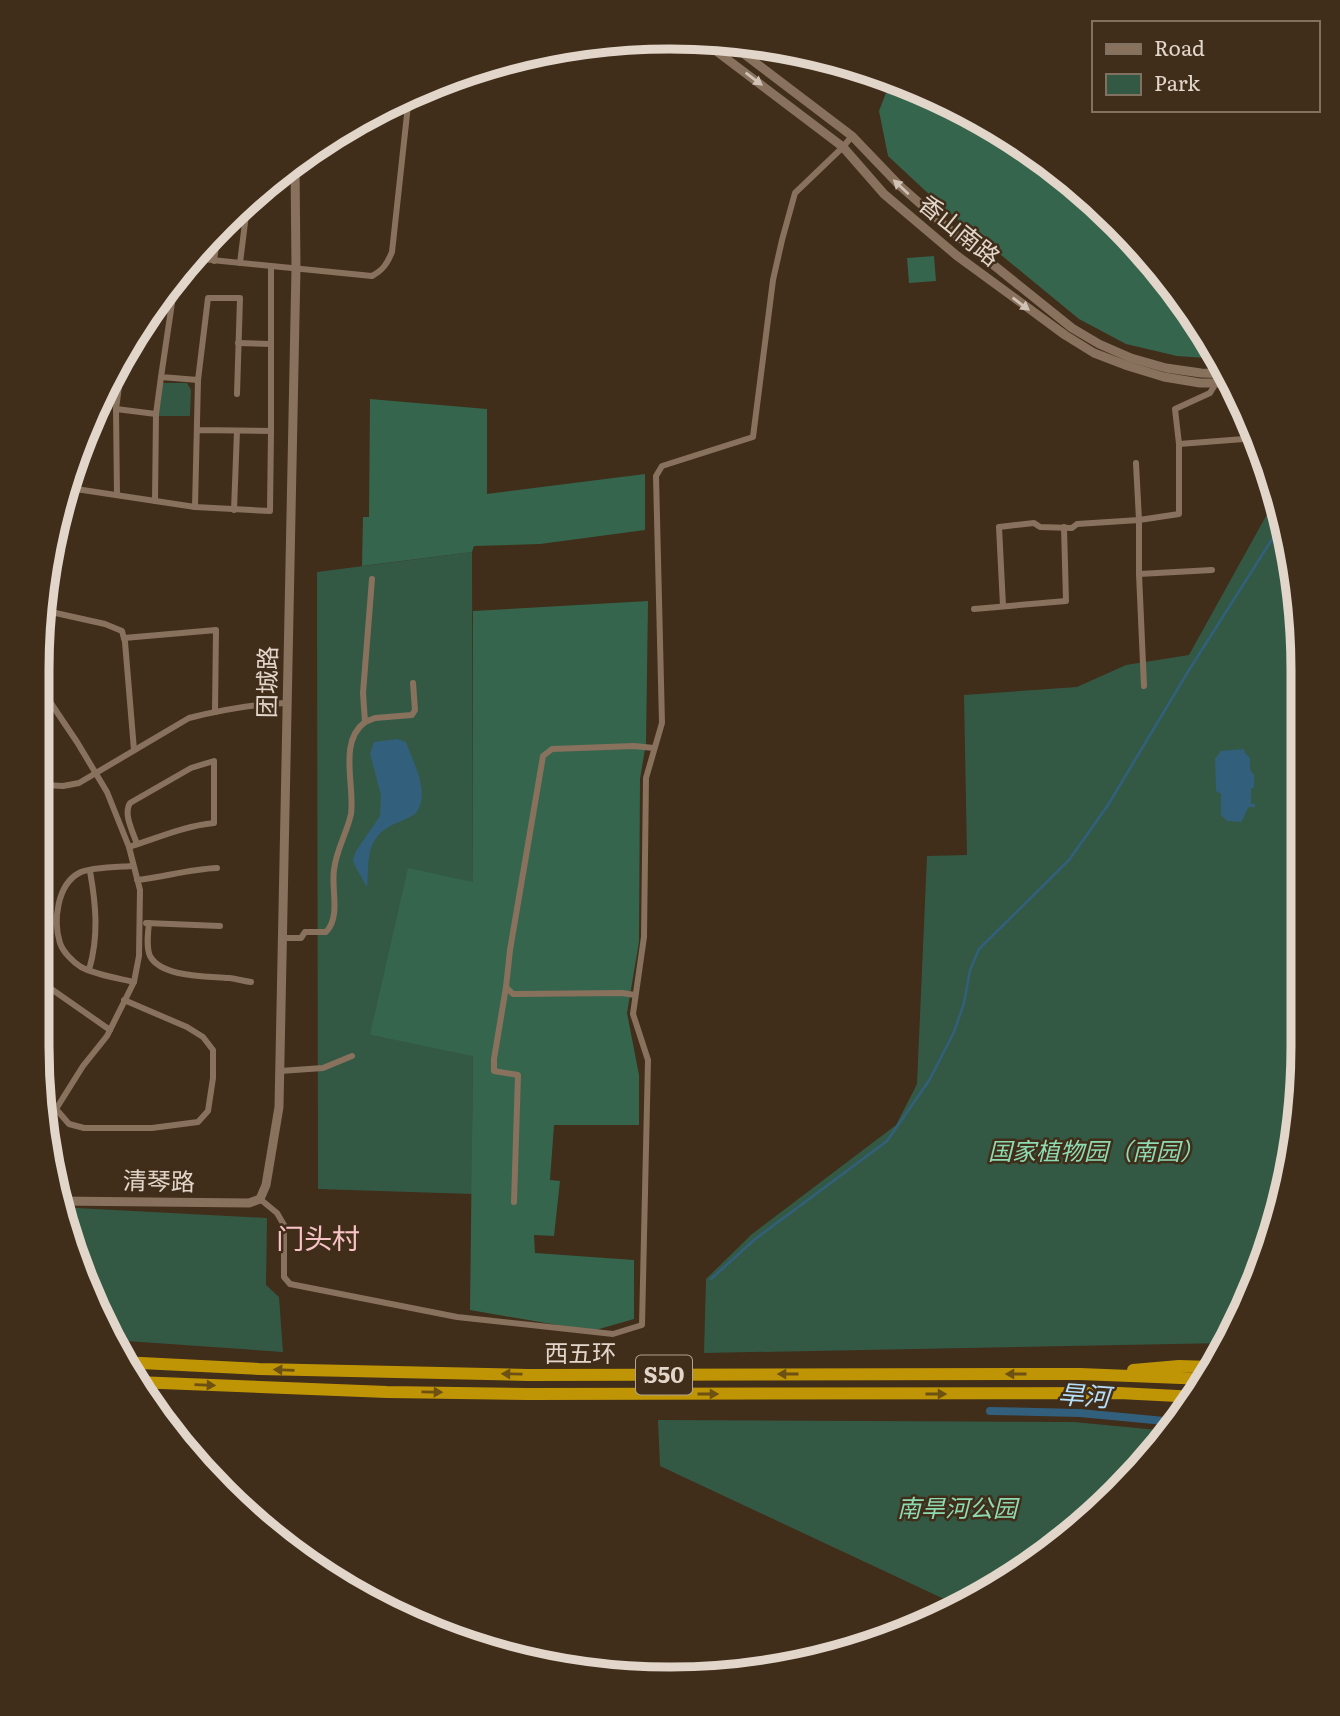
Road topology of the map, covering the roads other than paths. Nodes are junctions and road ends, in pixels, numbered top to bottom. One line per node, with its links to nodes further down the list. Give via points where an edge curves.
1 (715, 50): 5 (street, 香山南路, one-way to 5)
2 (742, 53): 4 (street, 香山南路)
3 (408, 107): 13 (street, via 387,264 372,276)
4 (852, 136): 5 (street); 17 (street, 香山南路, one-way to 4, via 1142,361 1072,328 950,230)
5 (842, 147): 21 (street, 香山南路, one-way to 21, via 884,194 925,229 1065,335 1128,366 1164,377); 53 (street, via 795,193 774,281 753,437 662,466 656,476 662,723)
6 (295, 175): 13 (street, 团城路)
7 (246, 217): 11 (street)
8 (216, 247): 10 (street)
9 (204, 260): 10 (street)
10 (214, 261): 11 (street)
11 (240, 263): 12 (street)
12 (271, 266): 13 (street); 16 (street)
13 (296, 268): 50 (street, 团城路)
14 (173, 298): 18 (street)
15 (238, 343): 16 (street); 19 (street, via 240,298 208,298); 23 (street)
16 (271, 344): 28 (street)
17 (1215, 374)
18 (161, 377): 19 (street); 25 (street)
19 (198, 380): 26 (street)
20 (119, 383): 24 (street)
21 (1216, 383): 22 (street, 香山南路); 30 (street, via 1210,393 1175,408)
22 (1220, 383)
23 (237, 394)
24 (116, 409): 25 (street); 33 (street)
25 (156, 414): 34 (street)
26 (197, 430): 27 (street); 35 (street)
27 (237, 431): 28 (street); 36 (street)
28 (271, 431): 36 (street, via 270,511)
29 (1247, 439): 30 (street)
30 (1179, 444): 37 (street, via 1179,514)
31 (1136, 463): 37 (street)
32 (76, 489): 33 (street)
33 (117, 495): 34 (street)
34 (155, 501): 35 (street)
35 (195, 507): 36 (street)
36 (234, 510)
37 (1139, 520): 38 (street); 40 (street)
38 (1064, 527): 42 (street, via 1066,601); 42 (street, via 1034,523 999,527)
39 (1212, 570): 40 (street)
40 (1139, 574): 47 (street)
41 (372, 579): 52 (street)
42 (1003, 606): 43 (street)
43 (975, 610)
44 (52, 612): 45 (street, via 105,624 122,631)
45 (124, 638): 51 (street, via 216,630); 54 (street)
46 (413, 683): 52 (street, via 412,715)
47 (1144, 686)
48 (49, 700): 49 (street)
49 (51, 703): 55 (street)
50 (286, 704): 51 (street); 66 (street, 团城路)
51 (215, 712): 54 (street, via 189,718)
52 (365, 722): 66 (street, via 355,734 350,753 351,812 333,872 332,926 326,932)
53 (654, 748): 71 (street, via 552,749 543,756); 72 (street, via 646,778 645,937)
54 (134, 750): 55 (street)
55 (96, 773): 56 (street, via 79,783); 58 (street)
56 (49, 785)
57 (137, 844): 57 (street, via 214,823 214,761 191,768 131,803 127,814); 58 (street)
58 (129, 847): 59 (street)
59 (133, 866): 61 (street); 62 (street)
60 (217, 868): 62 (street)
61 (90, 871): 67 (street, via 96,934); 67 (street, via 79,873 66,885 57,917 60,945 67,956)
62 (137, 880): 63 (street)
63 (140, 922): 64 (street); 68 (street)
64 (149, 923): 65 (street); 69 (street, via 150,956 157,964 172,972)
65 (220, 926)
66 (282, 939): 76 (street, 团城路)
67 (89, 970): 68 (street)
68 (134, 982): 73 (street)
69 (251, 982)
70 (49, 987): 74 (street)
71 (506, 987): 72 (street, via 513,994); 81 (street, via 494,1071 518,1075)
72 (635, 995): 79 (street, via 633,1014 648,1060 642,1325 613,1334 457,1317 290,1284 284,1277 284,1224)
73 (124, 1000): 74 (street); 77 (street, via 187,1027 213,1050 208,1111 198,1122 152,1128 84,1128 69,1124)
74 (110, 1030): 77 (street)
75 (352, 1056): 76 (street, via 323,1068)
76 (280, 1071): 79 (street, 团城路, via 279,1107)
77 (56, 1109): 78 (street)
78 (52, 1111)
79 (260, 1199): 80 (street, 清琴路, via 249,1203)
80 (68, 1200)
81 (514, 1202)
82 (136, 1363): 84 (highway, 西五环 / S50, one-way to 82, via 527,1375)
83 (1202, 1367): 84 (highway)
84 (1080, 1374): 85 (highway, 西五环 / S50)
85 (1194, 1379)
86 (149, 1383): 87 (highway, 西五环 / S50, one-way to 87, via 529,1394)
87 (1119, 1393): 88 (highway, 西五环 / S50); 89 (highway)
88 (1182, 1397)
89 (1177, 1404)

